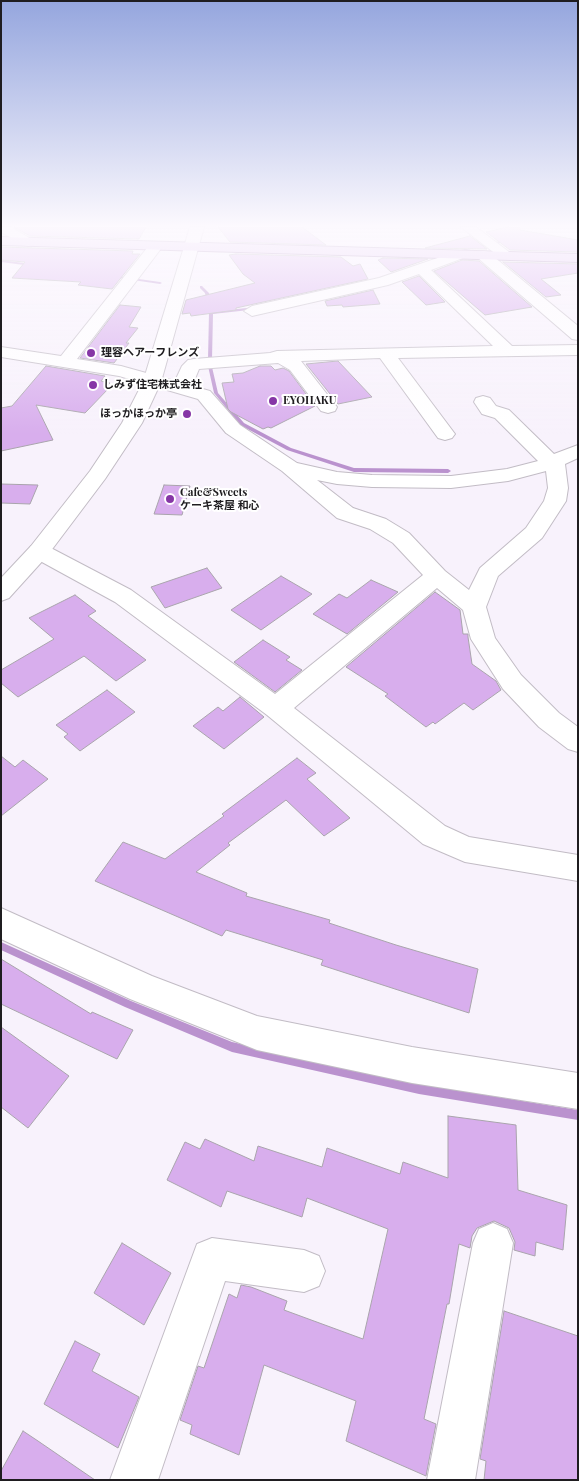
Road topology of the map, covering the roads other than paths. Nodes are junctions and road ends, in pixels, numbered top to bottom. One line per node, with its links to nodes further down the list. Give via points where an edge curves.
1 (118, 296): 13 (street)
2 (177, 296): 14 (street)
3 (324, 296): 6 (street)
4 (450, 296): 10 (street)
5 (539, 296): 7 (street)
6 (252, 311)
7 (578, 335)
8 (578, 350): 10 (street)
9 (1, 352): 13 (street)
10 (509, 352): 11 (street)
11 (385, 353): 12 (street); 18 (street)
12 (277, 356): 15 (street, via 194,364 188,370); 17 (street, via 296,366)
13 (65, 362): 14 (street, via 121,371)
14 (152, 382): 15 (street); 24 (street, via 132,423 98,475)
15 (182, 388): 21 (street, via 204,395 233,429)
16 (482, 402): 20 (street, via 489,410 502,414)
17 (328, 407)
18 (445, 434)
19 (578, 451): 20 (street)
20 (553, 462): 22 (street, via 508,475 451,482); 27 (street, via 558,488 555,500 534,533 488,573)
21 (289, 467): 22 (street); 23 (street)
22 (346, 479): 23 (street)
23 (334, 503): 25 (street, via 345,513 378,524 401,538)
24 (39, 550): 26 (street); 28 (street, via 123,596)
25 (437, 576): 27 (street); 28 (street)
26 (1, 593)
27 (474, 607): 29 (street, via 483,639 512,682 549,720)
28 (276, 708): 30 (street, via 434,835 465,849)
29 (578, 742)
30 (578, 868)
31 (1, 923): 32 (street, via 142,988 256,1033 412,1065)
32 (578, 1091)
33 (493, 1243): 36 (street)
34 (304, 1271): 35 (street, via 212,1259)
35 (134, 1480)
36 (451, 1480)

